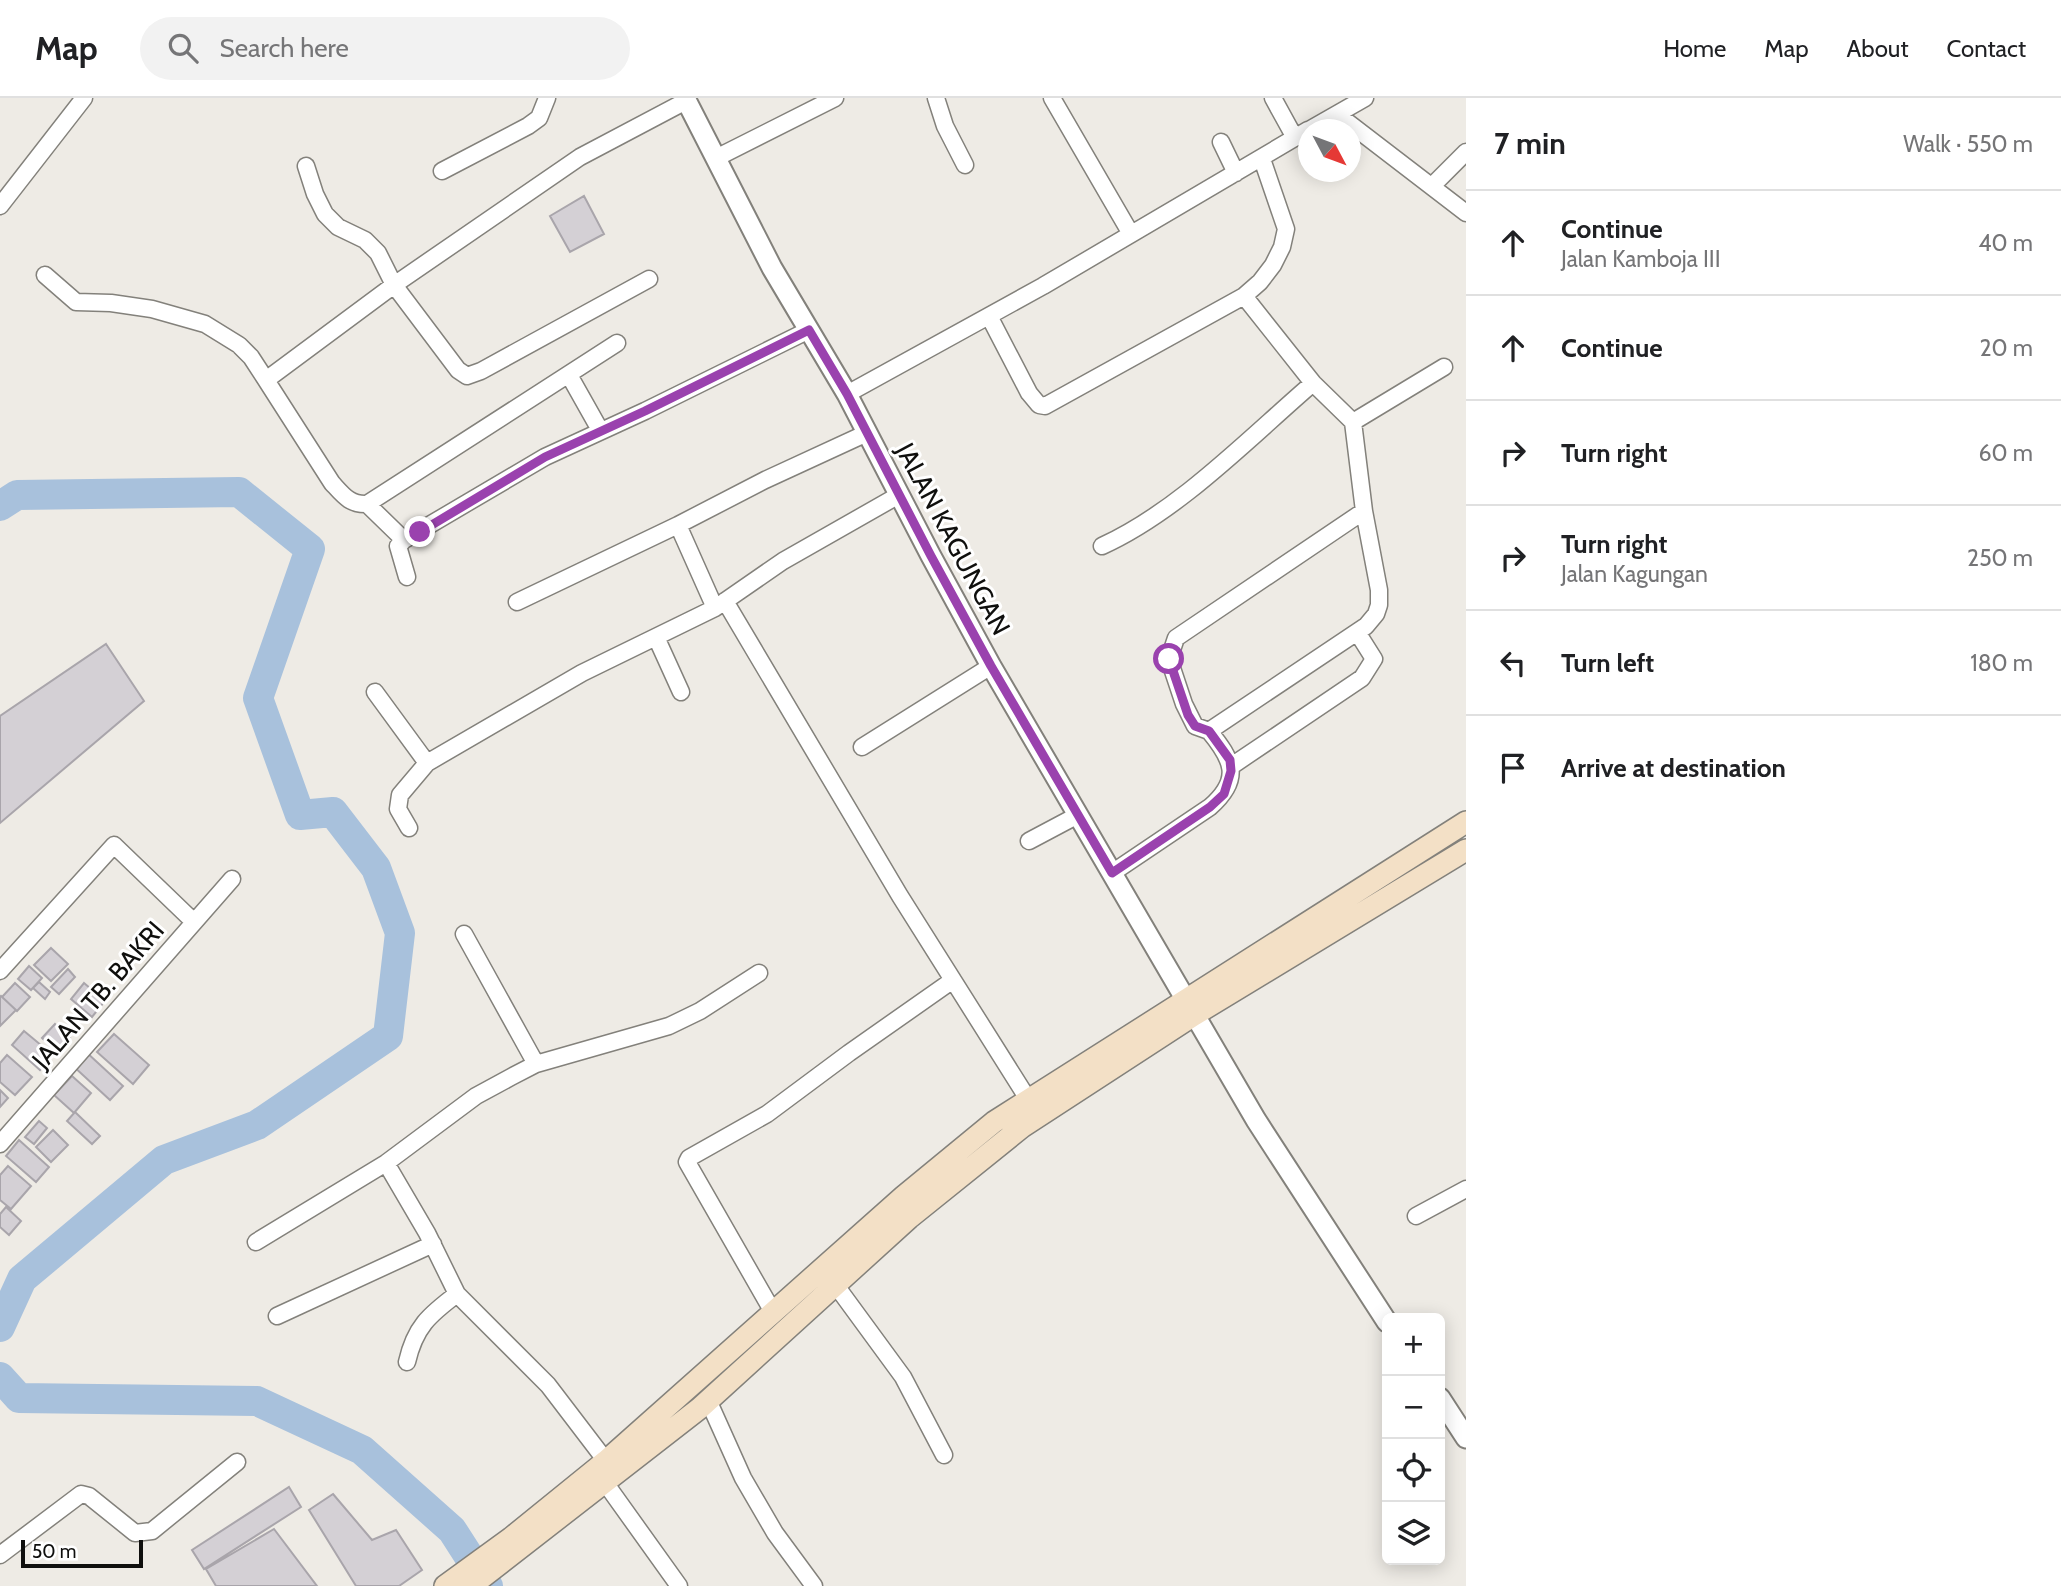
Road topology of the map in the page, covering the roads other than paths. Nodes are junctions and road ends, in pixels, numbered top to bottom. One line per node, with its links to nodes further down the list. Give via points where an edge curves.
1 (84, 98): 22 (street)
2 (547, 98): 19 (street, via 539,118 528,126)
3 (835, 98): 15 (street)
4 (936, 98): 17 (street)
5 (1052, 98): 24 (street)
6 (1273, 98): 11 (street)
7 (1365, 98): 9 (street)
8 (685, 99): 15 (street, JALAN KAGUNGAN); 27 (street, via 580,156)
9 (1337, 114): 10 (street); 21 (street)
10 (1328, 119)
11 (1298, 125)
12 (1298, 136): 16 (street)
13 (1221, 142): 20 (street)
14 (1466, 152): 21 (street)
15 (716, 158): 30 (street, JALAN KAGUNGAN)
16 (1262, 159): 20 (street); 28 (street, via 1286,229 1273,265)
17 (965, 165)
18 (306, 166): 27 (street, via 325,214 378,253)
19 (442, 171)
20 (1236, 173): 24 (street)
21 (1432, 186): 23 (street)
22 (0, 205)
23 (1466, 213)
24 (1131, 234): 29 (street)
25 (46, 275): 34 (street, via 76,302 152,309 205,324 239,345)
26 (649, 279): 27 (street, via 467,376)
27 (394, 285): 34 (street)
28 (1244, 296): 29 (street, via 1045,406 1029,393); 35 (street)
29 (989, 316): 36 (street)
30 (809, 330): 36 (street, JALAN KAGUNGAN); 38 (street)
31 (617, 343): 33 (street)
32 (1444, 367): 37 (street)
33 (569, 375): 38 (street); 41 (street)
34 (266, 380): 41 (street, via 332,483 356,505)
35 (1313, 383): 37 (street); 45 (street, via 1199,482 1141,525)
36 (847, 394): 39 (street, JALAN KAGUNGAN)
37 (1353, 422): 42 (street)
38 (600, 430): 44 (street)
39 (867, 433): 40 (street, JALAN KAGUNGAN); 43 (street)
40 (899, 495): 48 (street, via 783,561); 51 (street, JALAN KAGUNGAN)
41 (367, 504): 44 (street)
42 (1364, 511): 49 (street, via 1379,605); 54 (street, via 1176,638 1169,659 1184,704 1195,726)
43 (678, 526): 47 (street); 48 (street)
44 (404, 540): 46 (street, via 398,546)
45 (1102, 546)
46 (407, 577)
47 (517, 602)
48 (720, 604): 50 (street); 69 (street)
49 (1357, 632): 54 (street); 57 (street, via 1374,659 1362,678)
50 (656, 637): 53 (street); 56 (street, via 582,673)
51 (991, 666): 55 (street); 58 (street, JALAN KAGUNGAN)
52 (375, 692): 56 (street)
53 (681, 692)
54 (1209, 731): 57 (street, via 1224,749)
55 (862, 747)
56 (427, 763): 60 (street, via 400,795 398,809)
57 (1230, 767): 63 (street, via 1224,794)
58 (1078, 815): 61 (street); 63 (street, JALAN KAGUNGAN)
59 (1466, 822): 70 (main road)
60 (409, 828)
61 (1029, 841)
62 (1466, 850): 70 (main road)
63 (1112, 873): 70 (street, JALAN KAGUNGAN)
64 (232, 878): 65 (street, JALAN TB. BAKRI)
65 (194, 922): 67 (street, via 114,845); 73 (street, JALAN TB. BAKRI)
66 (464, 934): 71 (street)
67 (0, 971)
68 (759, 973): 71 (street, via 670,1026)
69 (953, 980): 72 (street); 81 (street, via 767,1114 688,1158)
70 (1190, 1007): 72 (main road); 79 (main road, via 1022,1127); 82 (street, JALAN KAGUNGAN)
71 (536, 1064): 74 (street, via 476,1096)
72 (1028, 1099): 79 (main road, via 933,1172)
73 (0, 1144)
74 (386, 1163): 77 (street); 78 (street)
75 (1466, 1189): 76 (street)
76 (1416, 1216)
77 (256, 1242)
78 (433, 1244): 80 (street); 83 (street)
79 (829, 1277): 81 (main road); 85 (main road); 88 (street, via 902,1377)
80 (457, 1294): 84 (street, via 432,1312 417,1331); 89 (street, via 548,1385)
81 (773, 1312): 89 (main road)
82 (1382, 1314)
83 (277, 1316)
84 (407, 1362)
85 (708, 1400): 91 (main road); 97 (street, via 743,1478)
86 (1445, 1406): 87 (street)
87 (1466, 1438)
88 (944, 1455)
89 (606, 1461): 92 (main road)
90 (237, 1462): 93 (street, via 152,1531 135,1532 81,1494)
91 (606, 1484): 92 (main road); 96 (street)
92 (513, 1545): 94 (main road); 95 (main road)
93 (0, 1555)
94 (445, 1586)
95 (471, 1586)
96 (679, 1586)
97 (814, 1586)

